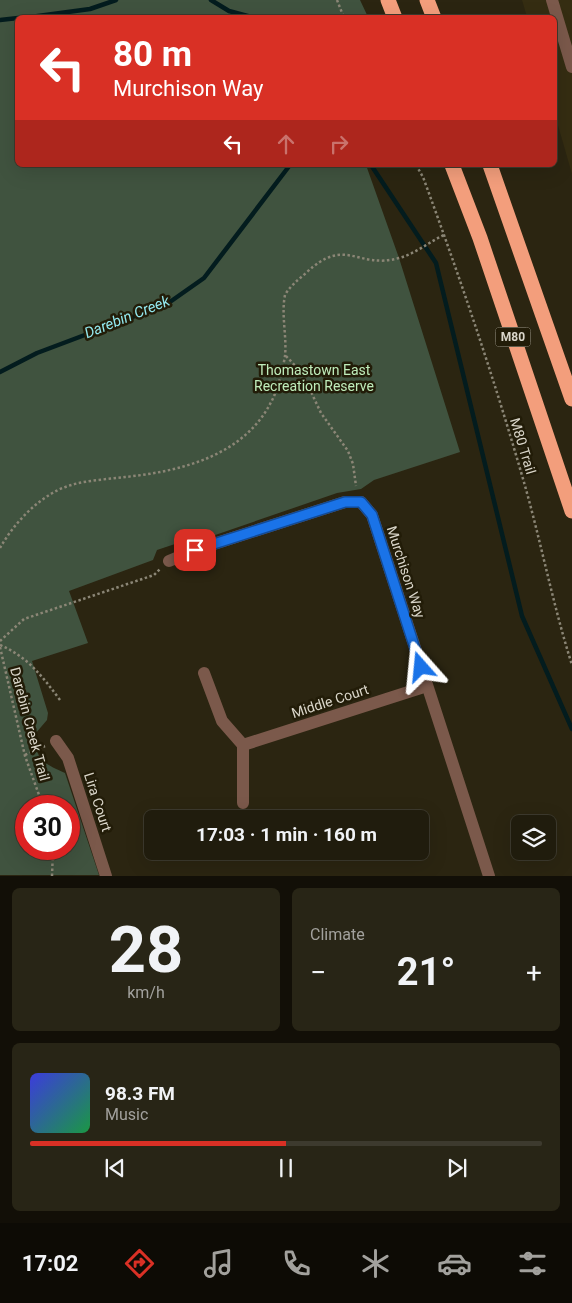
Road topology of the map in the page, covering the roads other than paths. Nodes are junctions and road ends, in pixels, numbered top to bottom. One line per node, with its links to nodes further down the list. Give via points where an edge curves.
1 (388, 0): 4 (highway)
2 (427, 0): 5 (highway)
3 (552, 0): 6 (street)
4 (394, 15)
5 (433, 15)
6 (556, 15)
7 (557, 17): 8 (street)
8 (572, 67)
9 (453, 167): 12 (highway, M80)
10 (491, 167): 11 (highway, M80)
11 (572, 399)
12 (572, 511)
13 (169, 561): 15 (street, Murchison Way, via 345,502 361,502 372,515)
14 (204, 673): 17 (street, via 222,721)
15 (427, 686): 17 (street, Middle Court); 20 (street, Murchison Way)
16 (56, 741): 19 (street, Lira Court, via 68,758)
17 (243, 745): 18 (street)
18 (243, 803)
19 (106, 876)
20 (489, 876)

